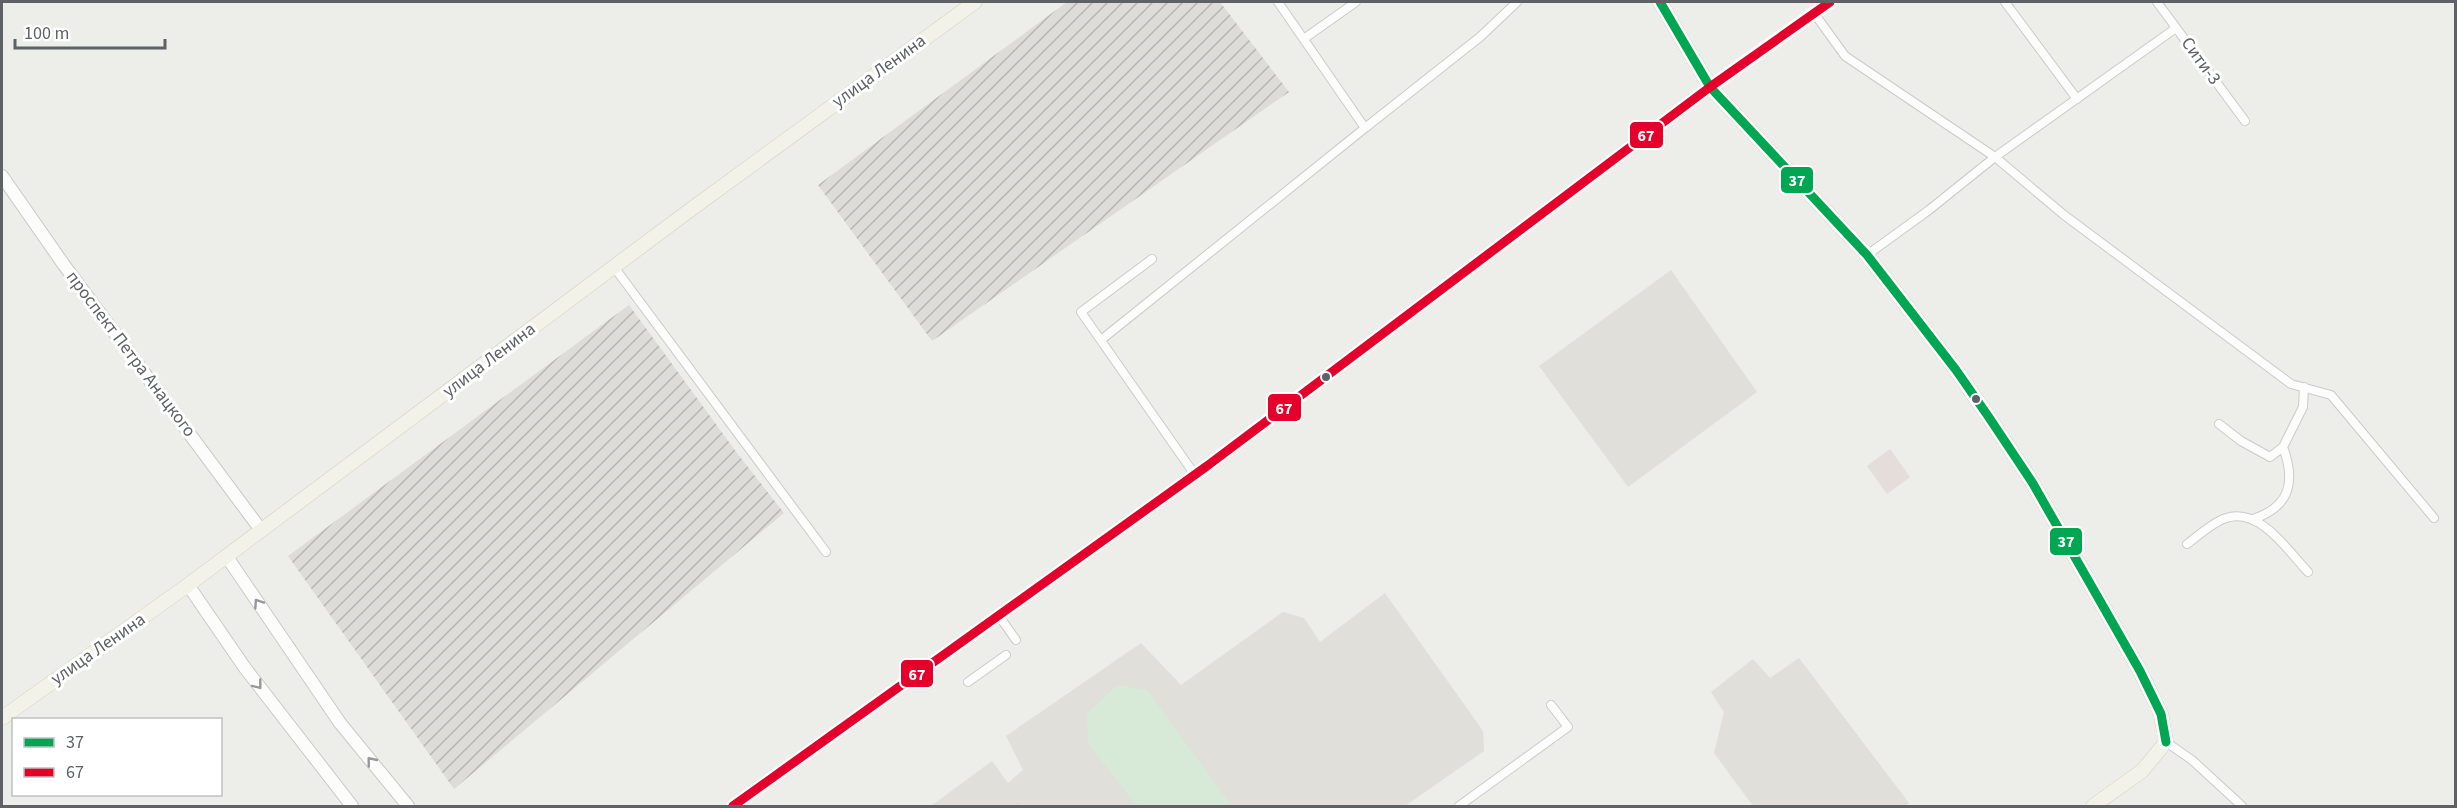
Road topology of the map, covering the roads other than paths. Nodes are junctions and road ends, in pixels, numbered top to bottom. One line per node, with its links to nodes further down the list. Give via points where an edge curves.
1 (975, 2): 20 (main road, улица Ленина)
2 (1278, 2): 11 (street)
3 (1356, 2): 11 (street)
4 (1517, 2): 15 (street, via 1480,37)
5 (1660, 2): 12 (main road)
6 (1830, 2): 9 (street)
7 (2005, 2): 13 (street)
8 (2157, 2): 10 (street, Сити-3)
9 (1814, 13): 12 (street); 16 (street, via 1845,56)
10 (2176, 28): 13 (street); 14 (street, Сити-3)
11 (1305, 38): 15 (street)
12 (1710, 87): 18 (main road); 25 (main road)
13 (2077, 99): 16 (street)
14 (2245, 121)
15 (1365, 128): 21 (street)
16 (1995, 157): 18 (street); 22 (street, via 2120,257 2291,384)
17 (2, 176): 28 (main road, проспект Петра Анацкого)
18 (1867, 255): 40 (main road, via 1956,370 2032,482 2140,671 2162,714)
19 (1152, 259): 21 (street, via 1081,312)
20 (614, 267): 28 (main road, улица Ленина); 30 (street)
21 (1101, 340): 25 (street)
22 (2304, 387): 24 (street, via 2303,407); 26 (street, via 2331,395)
23 (2219, 424): 24 (street, via 2270,457)
24 (2283, 447): 27 (street, via 2289,485 2285,500 2268,514)
25 (1195, 475): 34 (main road)
26 (2434, 518)
27 (2253, 519): 29 (street, via 2226,518); 32 (street, via 2270,531)
28 (261, 530): 31 (main road, улица Ленина)
29 (2187, 544)
30 (826, 552)
31 (227, 557): 33 (main road, улица Ленина); 42 (main road, one-way to 31, via 340,723)
32 (2308, 572)
33 (188, 585): 39 (main road, улица Ленина); 41 (main road, one-way to 41, via 245,668)
34 (999, 615): 35 (street); 43 (main road)
35 (1016, 640)
36 (1006, 655): 37 (street)
37 (968, 682)
38 (1551, 705): 44 (street, via 1568,727)
39 (2, 718)
40 (2166, 742): 45 (main road, via 2142,771); 46 (street, via 2192,760)
41 (352, 807)
42 (408, 807)
43 (733, 807)
44 (1459, 807)
45 (2093, 807)
46 (2242, 807)

